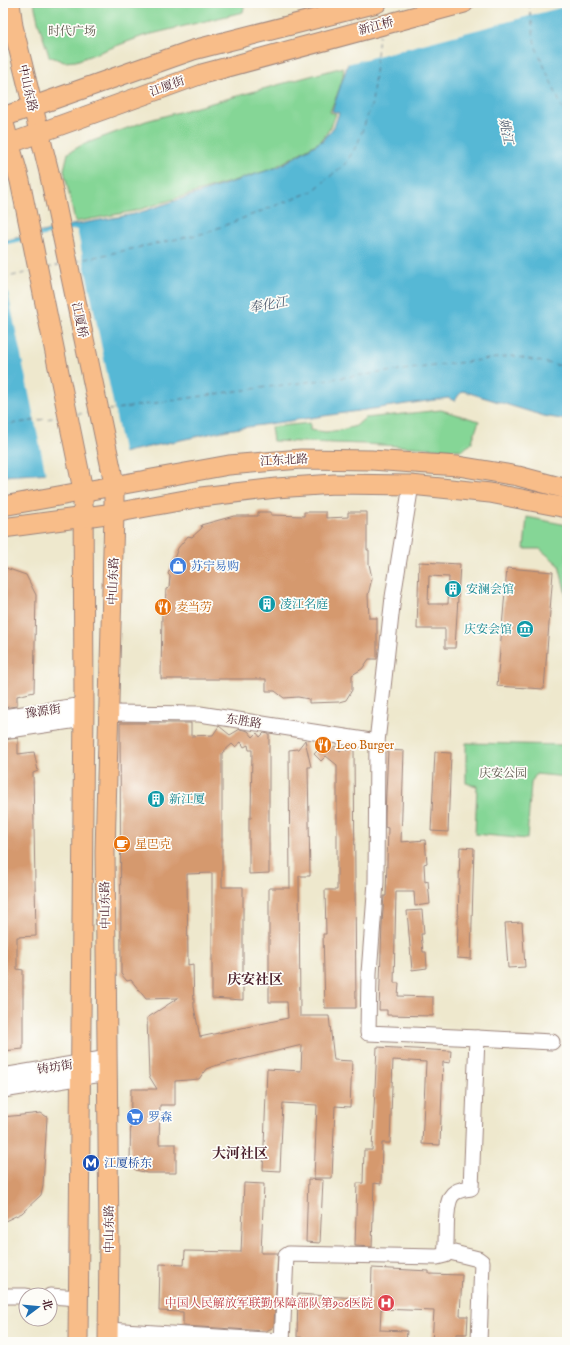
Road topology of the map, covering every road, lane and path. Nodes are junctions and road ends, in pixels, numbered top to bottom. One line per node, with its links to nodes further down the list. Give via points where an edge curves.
1 (10, 3): 6 (main road, 中山东路)
2 (377, 3): 4 (main road, 新江桥)
3 (464, 3): 5 (main road, 新江桥)
4 (327, 15): 6 (main road, 江厦街, via 193,50)
5 (334, 37): 8 (main road, 江厦街, via 202,74)
6 (32, 107): 7 (main road, 江厦街); 8 (main road, 中山东路)
7 (3, 119): 9 (main road)
8 (39, 133): 9 (main road, 江厦街); 10 (main road, 中山东路)
9 (6, 145): 12 (main road, via 20,181)
10 (49, 172): 11 (main road, 江厦桥, bridge)
11 (112, 476): 12 (main road, 江东北路); 14 (main road, 江东北路, via 301,459 371,460 458,466 518,476); 17 (main road, 中山东路)
12 (81, 482): 15 (main road, 江东北路); 18 (main road, 中山东路)
13 (411, 485): 16 (main road, via 490,493); 17 (main road, via 334,484 276,488 201,497); 24 (street, via 393,597)
14 (567, 489)
15 (3, 506)
16 (567, 508)
17 (114, 513): 18 (main road); 21 (main road, 中山东路)
18 (83, 517): 19 (main road); 20 (main road, 中山东路)
19 (3, 528)
20 (84, 712): 22 (street, 豫源街); 23 (street, 豫源街); 28 (main road, 中山东路)
21 (109, 713): 24 (street, 东胜路, via 200,714); 27 (main road, 中山东路, via 105,852)
22 (3, 717)
23 (3, 731)
24 (377, 742): 25 (street, via 376,882 369,973 368,1033)
25 (477, 1038): 26 (street); 31 (street, via 471,1188 453,1194 450,1201)
26 (552, 1042)
27 (108, 1066): 28 (street, 铸坊街); 36 (main road, 中山东路)
28 (80, 1070): 29 (street, 铸坊街); 30 (street, 铸坊街); 35 (main road, 中山东路)
29 (3, 1076)
30 (3, 1090)
31 (446, 1251): 37 (street, via 445,1255 436,1257 289,1254 286,1256); 39 (street, via 482,1262)
32 (3, 1296): 33 (street)
33 (18, 1296)
34 (58, 1297): 35 (street)
35 (79, 1298): 38 (main road, 中山东路)
36 (108, 1336): 37 (street)
37 (282, 1341)
38 (78, 1342)
39 (480, 1342)

